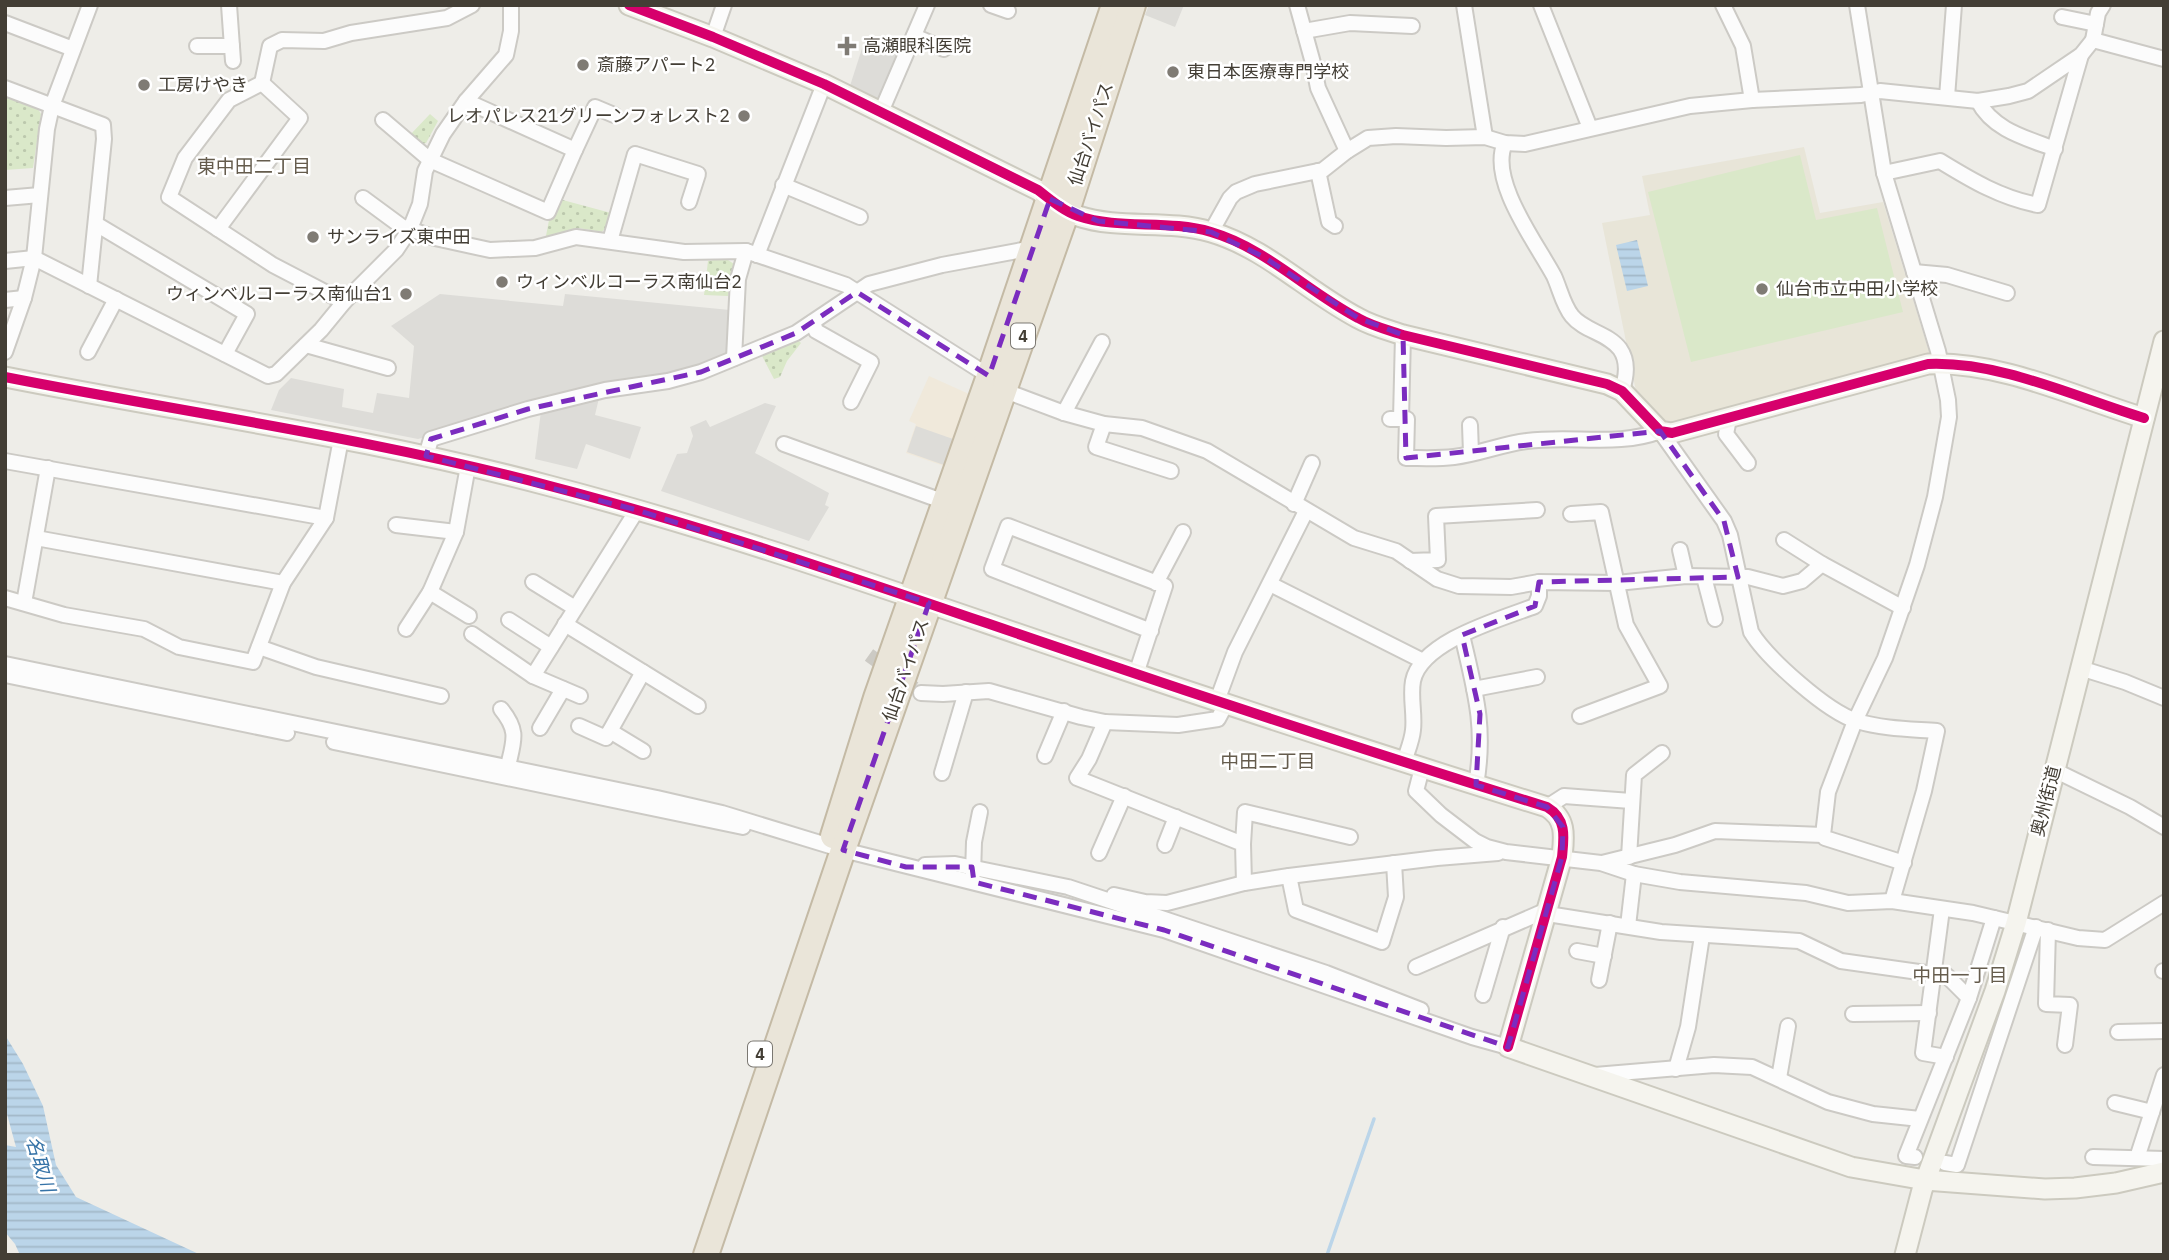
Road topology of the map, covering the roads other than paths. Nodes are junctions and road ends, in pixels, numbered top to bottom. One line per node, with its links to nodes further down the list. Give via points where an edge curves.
1 (90, 5): 28 (street)
2 (229, 5): 27 (street, via 232,53)
3 (472, 5): 32 (street, via 447,18 324,41 282,40 270,46)
4 (511, 5): 38 (street, via 506,55)
5 (629, 5): 25 (street)
6 (724, 5): 25 (street)
7 (927, 5): 24 (street)
8 (990, 5): 18 (street)
9 (1114, 5): 58 (highway, 仙台バイパス / 4)
10 (1133, 5): 58 (highway, 仙台バイパス / 4)
11 (1297, 5): 23 (street)
12 (1464, 5): 45 (street)
13 (1542, 5): 44 (street)
14 (1723, 5): 37 (street, via 1743,46)
15 (1857, 5): 35 (street)
16 (1954, 5): 36 (street)
17 (2103, 5): 21 (street)
18 (1008, 11)
19 (2062, 16): 21 (street)
20 (5, 23): 28 (street)
21 (2096, 24): 26 (street)
22 (1412, 26): 23 (street, via 1350,23)
23 (1304, 31): 49 (street, via 1318,88)
24 (914, 36): 29 (street); 41 (street)
25 (713, 37): 33 (street)
26 (2093, 40): 30 (street); 31 (street)
27 (197, 46)
28 (73, 49): 40 (street)
29 (944, 49)
30 (2081, 55): 39 (street, via 2028,91); 47 (street)
31 (2164, 58)
32 (262, 83): 62 (street, via 300,118); 62 (street, via 229,100 185,158 169,197)
33 (824, 85): 41 (street); 53 (street)
34 (5, 88): 40 (street)
35 (1870, 94): 36 (street); 37 (street); 52 (street)
36 (1947, 97): 39 (street)
37 (1752, 100): 44 (street, via 1690,106)
38 (466, 101): 48 (street); 50 (street)
39 (1978, 101): 47 (street, via 1995,122)
40 (52, 106): 54 (street); 60 (street, via 103,125)
41 (881, 112): 58 (street, via 1038,190)
42 (614, 115): 48 (street, via 595,107)
43 (383, 120): 50 (street)
44 (1590, 128): 46 (street, via 1525,144)
45 (1485, 137): 46 (street); 49 (street, via 1368,138)
46 (1505, 143): 91 (street, via 1500,155 1515,209 1569,313 1621,351 1626,365)
47 (2055, 149): 52 (street, via 2038,205 1978,184 1940,161)
48 (575, 150): 50 (street, via 548,212)
49 (1347, 151): 51 (street)
50 (430, 160): 63 (street, via 421,204)
51 (1318, 171): 61 (street, via 1329,222); 64 (street, via 1236,192)
52 (1884, 173): 70 (street)
53 (783, 185): 59 (street); 67 (street)
54 (40, 195): 55 (street); 68 (street)
55 (5, 198)
56 (363, 198): 63 (street)
57 (689, 202): 65 (street, via 698,174 635,154)
58 (1058, 205): 64 (street, via 1098,221); 66 (highway, 仙台バイパス / 4); 90 (highway, 仙台バイパス / 4)
59 (860, 217)
60 (96, 224): 71 (street); 85 (street, via 247,314)
61 (1335, 226)
62 (218, 229): 77 (street, via 273,265)
63 (410, 229): 65 (street, via 490,250 535,248 576,237); 77 (street, via 396,250)
64 (1212, 232): 79 (street, via 1262,256 1358,318)
65 (610, 241): 67 (street, via 684,252)
66 (1033, 248): 72 (street, via 942,265 869,284); 90 (highway, 仙台バイパス / 4)
67 (752, 253): 72 (street); 86 (street, via 738,279)
68 (34, 258): 69 (street); 71 (street); 74 (street)
69 (5, 261)
70 (1914, 272): 73 (street, via 1947,275); 87 (street)
71 (89, 286): 75 (street)
72 (857, 292): 78 (street); 90 (street)
73 (2007, 293)
74 (24, 298): 76 (street); 83 (street)
75 (116, 299): 84 (street); 85 (street)
76 (5, 300)
77 (344, 302): 82 (street)
78 (813, 322): 86 (street); 92 (street, via 816,331 871,362)
79 (1403, 335): 91 (street); 101 (street, via 1395,419 1407,419 1406,458)
80 (2164, 341): 94 (street, 奥州街道)
81 (1102, 342): 93 (street)
82 (306, 345): 85 (street, via 268,376); 88 (street)
83 (5, 352)
84 (88, 352)
85 (225, 354)
86 (734, 358): 102 (street, via 668,381 605,390 431,439)
87 (1941, 363): 94 (street, via 2007,374); 95 (street); 137 (street, via 1949,417 1935,497)
88 (388, 368)
89 (5, 377): 99 (street)
90 (996, 383): 93 (street); 109 (highway, 仙台バイパス / 4); 134 (highway, 仙台バイパス / 4)
91 (1622, 391): 98 (street)
92 (851, 402)
93 (1064, 413): 96 (street)
94 (2144, 418): 150 (street, 奥州街道)
95 (1729, 419): 98 (street, via 1672,433); 105 (street, via 1726,434)
96 (1104, 424): 108 (street, via 1096,447); 110 (street, via 1142,428 1207,452)
97 (1470, 425): 101 (street)
98 (1660, 431): 101 (street, via 1616,439 1528,440); 125 (street, via 1724,520)
99 (341, 439): 102 (street); 114 (street)
100 (784, 444): 109 (street)
101 (1471, 453)
102 (426, 456): 106 (street)
103 (5, 461): 107 (street)
104 (1311, 463): 110 (street)
105 (1748, 463)
106 (468, 466): 111 (street); 117 (street)
107 (48, 468): 114 (street); 118 (street)
108 (1171, 471)
109 (945, 502): 134 (highway, 仙台バイパス / 4)
110 (1300, 507): 121 (street, via 1354,538 1384,545); 131 (street)
111 (637, 510): 134 (street); 136 (street)
112 (1537, 510): 121 (street, via 1436,516 1438,560)
113 (1571, 514): 130 (street, via 1601,512)
114 (326, 518): 128 (street)
115 (396, 525): 117 (street)
116 (1183, 532): 129 (street)
117 (456, 533): 132 (street)
118 (36, 538): 128 (street); 135 (street)
119 (1784, 540): 122 (street)
120 (1680, 550): 123 (street)
121 (1410, 561): 127 (street, via 1437,579 1459,586 1511,587)
122 (1822, 564): 125 (street, via 1802,581 1783,586); 137 (street)
123 (1686, 576): 124 (street); 130 (street)
124 (1704, 577): 125 (street); 139 (street)
125 (1738, 577): 168 (street, via 1757,642 1801,684)
126 (533, 582): 136 (street)
127 (1539, 582): 130 (street); 145 (street, via 1535,606)
128 (283, 583): 146 (street)
129 (1156, 583): 143 (street, via 1165,586); 143 (street, via 1008,526 992,569)
130 (1617, 583): 167 (street, via 1626,625 1660,687)
131 (1270, 584): 148 (street); 163 (street, via 1235,652)
132 (430, 592): 138 (street); 142 (street)
133 (5, 598): 135 (street)
134 (920, 599): 152 (street); 192 (highway, 仙台バイパス / 4, via 844,793)
135 (24, 603): 146 (street, via 144,629 179,647 253,662)
136 (575, 608): 141 (street)
137 (1903, 608): 168 (street)
138 (469, 616)
139 (1715, 619)
140 (509, 621): 147 (street)
141 (565, 624): 147 (street); 151 (street)
142 (406, 629)
143 (1151, 631): 152 (street)
144 (472, 635): 154 (street)
145 (1462, 635): 148 (street); 157 (street)
146 (259, 647): 160 (street, via 316,667)
147 (551, 647): 154 (street)
148 (1423, 661): 176 (street, via 1412,685)
149 (5, 664): 177 (street)
150 (2080, 668): 162 (street); 178 (street, 奥州街道)
151 (643, 672): 164 (street); 172 (street)
152 (1136, 674): 163 (street)
153 (5, 675): 188 (street)
154 (533, 677): 156 (street)
155 (1537, 677): 157 (street)
156 (563, 689): 161 (street); 171 (street)
157 (1474, 690): 180 (street, via 1481,756)
158 (965, 692): 159 (street); 166 (street, via 989,691); 179 (street)
159 (921, 693)
160 (441, 696)
161 (580, 696)
162 (2164, 698)
163 (1222, 702): 169 (street, via 1218,719 1198,723); 176 (street)
164 (698, 706)
165 (501, 709): 177 (street, via 515,734)
166 (1063, 711): 169 (street); 175 (street)
167 (1580, 716)
168 (1855, 721): 187 (street, via 1828,792); 199 (street, via 1937,731)
169 (1105, 722): 181 (street, via 1077,778)
170 (579, 726): 172 (street, via 606,737)
171 (540, 728)
172 (610, 731): 173 (street)
173 (643, 751)
174 (1662, 754): 182 (street, via 1634,775)
175 (1045, 757)
176 (1413, 765): 180 (street); 193 (street, via 1416,791 1441,815 1475,841)
177 (508, 766): 188 (street, via 709,810)
178 (2054, 770): 186 (street); 212 (street, 奥州街道)
179 (942, 773)
180 (1476, 785): 183 (street)
181 (1124, 796): 185 (street); 194 (street)
182 (1632, 801): 183 (street, via 1563,796); 195 (street)
183 (1547, 807): 196 (street, via 1561,820)
184 (979, 812): 200 (street)
185 (1176, 817): 190 (street); 191 (street)
186 (2164, 827)
187 (1824, 835): 195 (street, via 1716,831); 199 (street)
188 (796, 837): 192 (street)
189 (1350, 838): 190 (street, via 1245,812)
190 (1243, 844): 203 (street)
191 (1165, 845)
192 (835, 852): 200 (street, via 906,867); 246 (highway, 仙台バイパス / 4); 247 (highway, 仙台バイパス / 4)
193 (1506, 852): 196 (street); 197 (street)
194 (1100, 853)
195 (1629, 857): 198 (street)
196 (1562, 858): 198 (street); 209 (street)
197 (1394, 863): 202 (street); 202 (street, via 1396,897 1382,942 1296,911)
198 (1601, 863): 201 (street)
199 (1904, 863): 206 (street)
200 (973, 874): 204 (street); 205 (street)
201 (1634, 874): 206 (street, via 1806,893 1849,903); 213 (street)
202 (1289, 876): 203 (street)
203 (1244, 883): 205 (street, via 1167,903)
204 (1012, 891): 205 (street, via 1028,887); 230 (street, via 1164,930)
205 (1088, 894): 230 (street, via 1361,985)
206 (1892, 901): 208 (street)
207 (2164, 904): 215 (street, via 2105,940)
208 (1941, 909): 210 (street); 220 (street)
209 (1550, 912): 211 (street); 214 (street); 230 (street)
210 (1994, 918): 212 (street); 223 (street)
211 (1611, 923): 213 (street); 218 (street)
212 (2016, 923): 215 (street); 245 (street, 奥州街道)
213 (1628, 926): 216 (street)
214 (1503, 927): 219 (street); 222 (street)
215 (2042, 929): 229 (street, via 2046,1004 2070,1005); 243 (street, via 1957,1165)
216 (1702, 936): 220 (street, via 1799,941 1841,961); 232 (street, via 1688,1027)
217 (1577, 951): 218 (street)
218 (1604, 956): 221 (street)
219 (1416, 967)
220 (1935, 975): 223 (street, via 1947,976); 224 (street)
221 (1599, 980)
222 (1483, 995)
223 (1969, 998): 231 (street)
224 (1929, 1013): 225 (street); 231 (street, via 1923,1054)
225 (1853, 1014)
226 (1788, 1026): 235 (street)
227 (2164, 1031): 228 (street)
228 (2118, 1032)
229 (2064, 1045)
230 (1508, 1047): 234 (street)
231 (1947, 1058): 238 (street)
232 (1676, 1069): 234 (street); 235 (street, via 1752,1067)
233 (2164, 1075): 237 (street)
234 (1592, 1076): 245 (street, via 1850,1167)
235 (1779, 1079): 238 (street, via 1872,1114)
236 (2115, 1103): 237 (street)
237 (2157, 1105): 241 (street)
238 (1920, 1119): 239 (street, via 1906,1156)
239 (1915, 1157)
240 (2093, 1157): 241 (street)
241 (2137, 1158): 242 (street)
242 (2164, 1159)
243 (1945, 1163)
244 (2164, 1172): 245 (street, via 2065,1189)
245 (1924, 1185): 248 (street, 奥州街道)
246 (692, 1255)
247 (706, 1255)
248 (1905, 1255)

